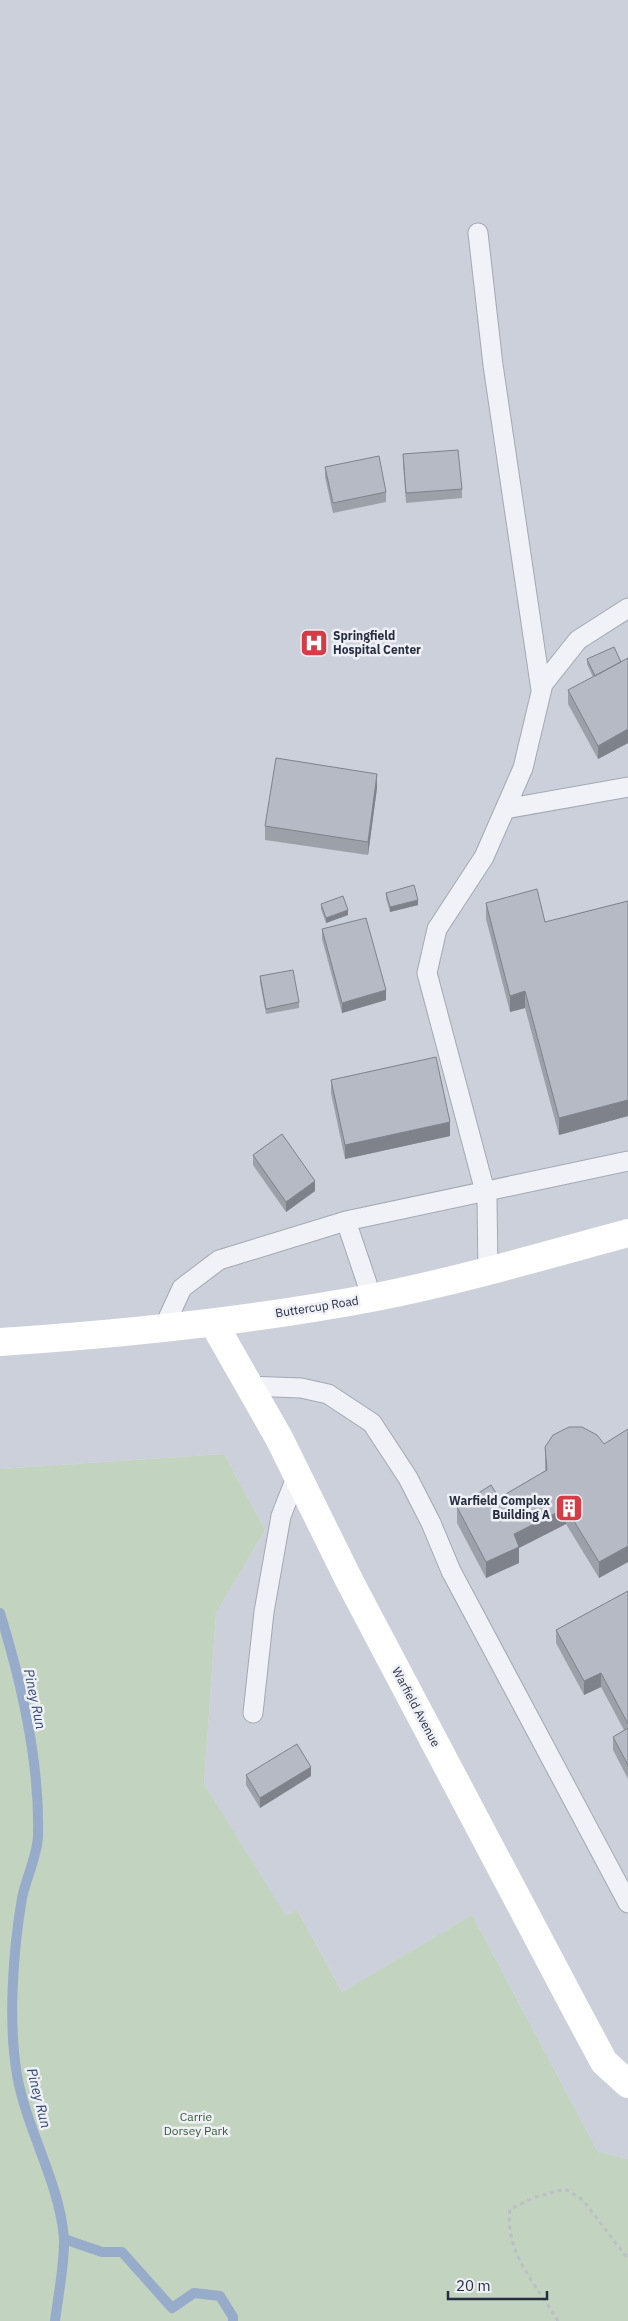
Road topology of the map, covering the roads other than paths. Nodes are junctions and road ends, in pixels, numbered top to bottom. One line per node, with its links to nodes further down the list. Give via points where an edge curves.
1 (478, 233): 3 (lane, via 493,365)
2 (628, 608): 3 (lane, via 578,640)
3 (541, 690): 5 (lane, via 523,768)
4 (628, 787): 5 (lane)
5 (505, 809): 7 (lane, via 484,857 437,929 427,973)
6 (628, 1161): 7 (lane)
7 (485, 1192): 8 (lane); 10 (lane)
8 (346, 1221): 11 (lane); 13 (lane, via 219,1260 182,1288)
9 (628, 1233): 10 (street, Buttercup Road)
10 (488, 1271): 11 (street, Buttercup Road)
11 (372, 1298): 12 (street, Buttercup Road)
12 (214, 1324): 13 (street, Buttercup Road); 15 (street, Warfield Avenue)
13 (163, 1329): 14 (street, Buttercup Road)
14 (0, 1342)
15 (250, 1386): 16 (street, Warfield Avenue); 18 (lane, via 301,1388 328,1394 372,1423 408,1478 432,1523 451,1571)
16 (297, 1475): 17 (lane, via 281,1516 264,1612); 19 (street, Warfield Avenue, via 350,1582 604,2062)
17 (253, 1713)
18 (628, 1903)
19 (628, 2084)

